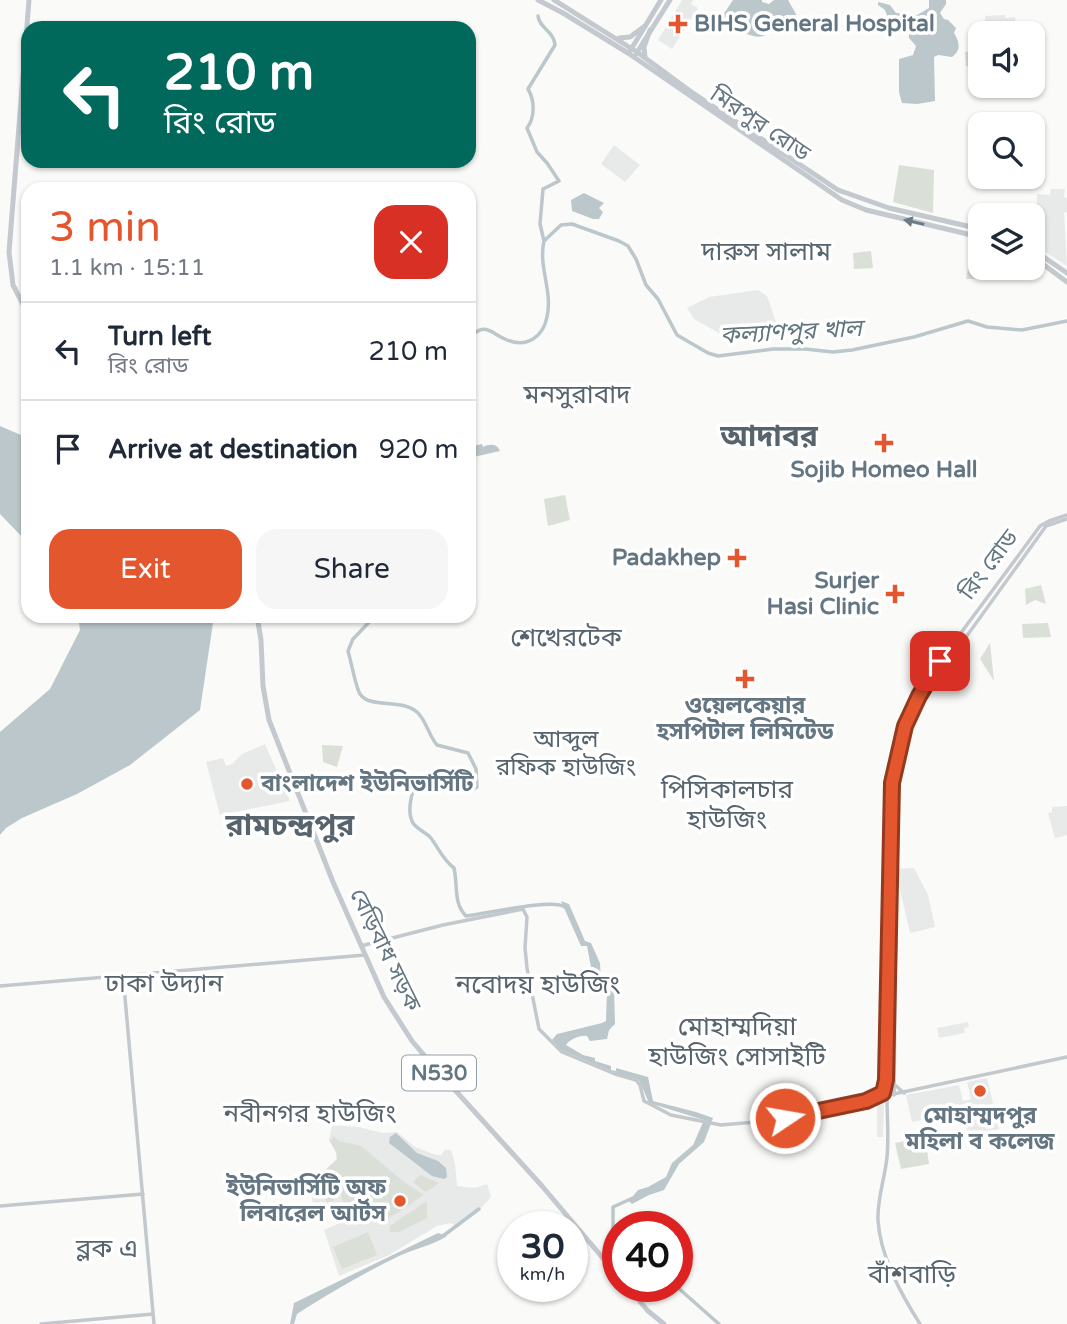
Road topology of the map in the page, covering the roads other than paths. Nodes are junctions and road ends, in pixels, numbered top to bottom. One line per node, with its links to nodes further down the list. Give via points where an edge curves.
1 (29, 0): 6 (main road)
2 (538, 0): 9 (main road, মিরপুর রোড)
3 (554, 0): 8 (main road, মিরপুর রোড)
4 (661, 0): 7 (main road)
5 (670, 0): 7 (main road)
6 (27, 21)
7 (647, 28): 8 (main road, via 628,38); 9 (main road); 10 (main road)
8 (613, 36): 9 (main road, মিরপুর রোড)
9 (633, 53): 10 (main road, মিরপুর রোড); 13 (main road, মিরপুর রোড)
10 (646, 58): 12 (main road, মিরপুর রোড, via 777,150)
11 (21, 101): 20 (main road, via 9,252 13,285)
12 (858, 198): 13 (main road); 14 (main road, মিরপুর রোড)
13 (855, 206): 15 (main road, মিরপুর রোড, one-way to 13)
14 (968, 226)
15 (968, 234)
16 (1045, 257): 18 (main road)
17 (1045, 266): 19 (main road)
18 (1067, 273)
19 (1067, 282)
20 (21, 300)
21 (1067, 517): 27 (main road, রিং রোড, via 1040,526 940,661 905,726 892,783); 28 (main road, রিং রোড, via 1046,526 942,668 915,713 898,782)
22 (258, 623): 23 (main road, বেড়িবাধ সড়ক / N530, via 269,720)
23 (361, 946): 24 (main road, বেড়িবাধ সড়ক / N530); 37 (street, via 523,909 539,1029 562,1052 636,1080 649,1106 710,1124 767,1122)
24 (365, 955): 25 (street); 40 (main road, বেড়িবাধ সড়ক / N530, via 412,1041)
25 (123, 975): 26 (street); 38 (street)
26 (0, 986)
27 (887, 986): 28 (main road); 29 (main road, রিং রোড)
28 (895, 986): 30 (main road, রিং রোড)
29 (887, 1040): 30 (main road); 32 (main road, রিং রোড)
30 (894, 1041): 33 (main road, রিং রোড)
31 (1067, 1057): 34 (street)
32 (886, 1080): 36 (main road, রিং রোড); 37 (street, via 883,1095)
33 (893, 1082): 34 (main road); 35 (main road, রিং রোড)
34 (904, 1093): 35 (street)
35 (894, 1096): 36 (street)
36 (887, 1097): 37 (street); 46 (street, via 887,1155 878,1224 895,1276)
37 (866, 1101)
38 (143, 1194): 39 (street); 42 (street)
39 (0, 1206)
40 (602, 1256)
41 (640, 1302): 45 (main road)
42 (153, 1314): 43 (street); 44 (street)
43 (41, 1324)
44 (154, 1324)
45 (664, 1324)
46 (920, 1324)

